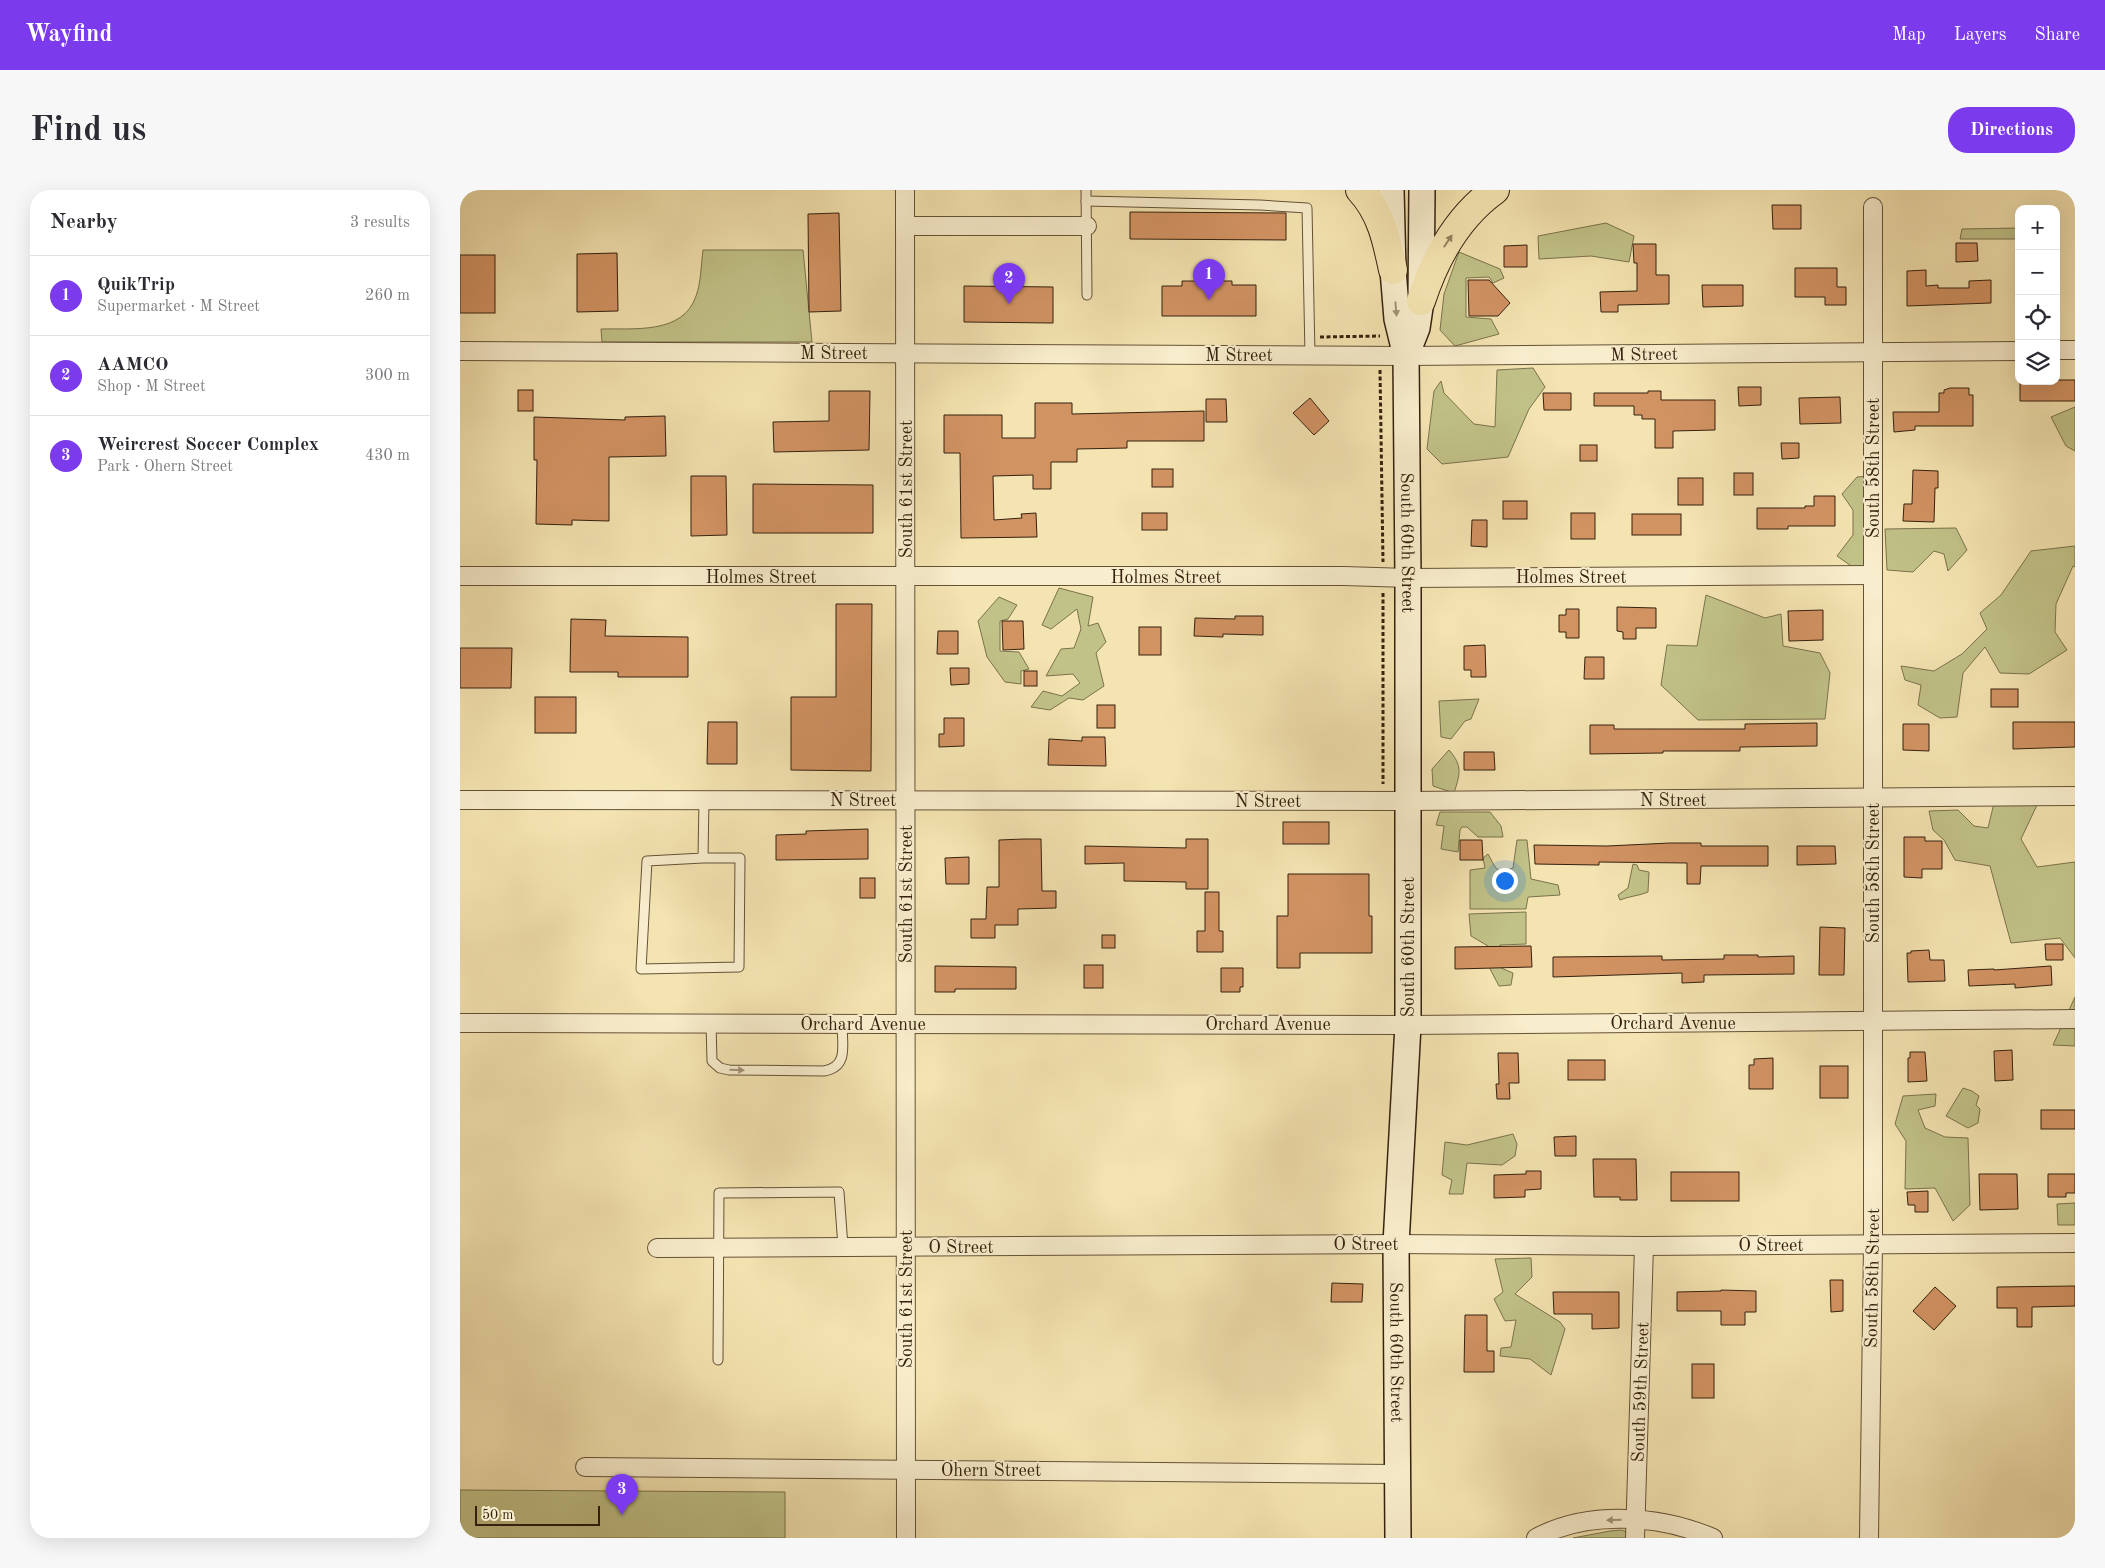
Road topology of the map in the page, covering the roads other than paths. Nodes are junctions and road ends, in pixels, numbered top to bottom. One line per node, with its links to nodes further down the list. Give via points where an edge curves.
1 (905, 190): 9 (street, South 61st Street)
2 (1086, 190): 7 (lane)
3 (1360, 190): 11 (main road, via 1382,225)
4 (1391, 190): 11 (main road, South 60th Street)
5 (1422, 190): 13 (main road, South 60th Street)
6 (1495, 190): 13 (main road, one-way to 6, via 1443,248 1480,202)
7 (1086, 201): 10 (lane); 20 (lane, via 1306,208)
8 (1873, 208): 18 (street, South 58th Street)
9 (905, 226): 10 (street); 19 (street, South 61st Street)
10 (1087, 226): 12 (lane)
11 (1393, 270): 21 (main road, South 60th Street, one-way to 21, via 1397,319)
12 (1088, 295)
13 (1421, 301): 21 (main road, South 60th Street, via 1417,328)
14 (2015, 350): 18 (street, M Street)
15 (2060, 350): 16 (street)
16 (2075, 350)
17 (460, 352): 19 (street, M Street)
18 (1873, 352): 21 (street, M Street); 22 (street, South 58th Street)
19 (906, 353): 20 (street, M Street); 24 (street, South 61st Street)
20 (1310, 355): 21 (street, M Street)
21 (1406, 356): 25 (main road, South 60th Street)
22 (1872, 575): 25 (street, Holmes Street); 27 (street, South 58th Street)
23 (460, 576): 24 (street, Holmes Street)
24 (906, 577): 25 (street, Holmes Street); 30 (street, South 61st Street)
25 (1408, 578): 31 (main road, South 60th Street)
26 (2075, 796): 27 (street, N Street)
27 (1873, 798): 31 (street, N Street); 34 (street, South 58th Street)
28 (460, 800): 29 (street, N Street)
29 (704, 800): 30 (street, N Street); 32 (lane)
30 (906, 800): 31 (street, N Street); 38 (street, South 61st Street)
31 (1408, 801): 39 (main road, South 60th Street)
32 (704, 858): 32 (lane, via 740,858 739,967 641,969 647,861)
33 (2075, 1019): 34 (street, Orchard Avenue)
34 (1873, 1021): 39 (street, Orchard Avenue); 42 (street, South 58th Street)
35 (460, 1023): 36 (street, Orchard Avenue)
36 (711, 1023): 37 (street, Orchard Avenue); 37 (lane, one-way to 37, via 712,1061 720,1068 824,1071 835,1068 840,1062)
37 (842, 1024): 38 (street, Orchard Avenue)
38 (906, 1024): 39 (street, Orchard Avenue); 45 (street, South 61st Street)
39 (1408, 1025): 41 (main road, South 60th Street)
40 (2075, 1243): 42 (street, O Street)
41 (1396, 1244): 43 (street, O Street); 45 (street, O Street); 51 (main road, South 60th Street)
42 (1873, 1245): 43 (street, O Street); 58 (street, South 58th Street)
43 (1644, 1246): 52 (street, South 59th Street)
44 (842, 1247): 45 (street, O Street); 47 (street, O Street); 47 (lane, via 839,1192 719,1193)
45 (906, 1247): 50 (street, South 61st Street)
46 (656, 1248): 47 (street, O Street)
47 (720, 1248): 48 (lane)
48 (718, 1360)
49 (585, 1467): 50 (street, Ohern Street)
50 (906, 1470): 51 (street, Ohern Street); 53 (street, South 61st Street)
51 (1398, 1474): 54 (main road, South 60th Street)
52 (1636, 1520): 55 (street, one-way to 55, via 1593,1521 1567,1526); 56 (street, South 59th Street); 57 (street, via 1668,1524)
53 (906, 1538)
54 (1398, 1538)
55 (1536, 1538)
56 (1635, 1538)
57 (1713, 1538)
58 (1869, 1538)

